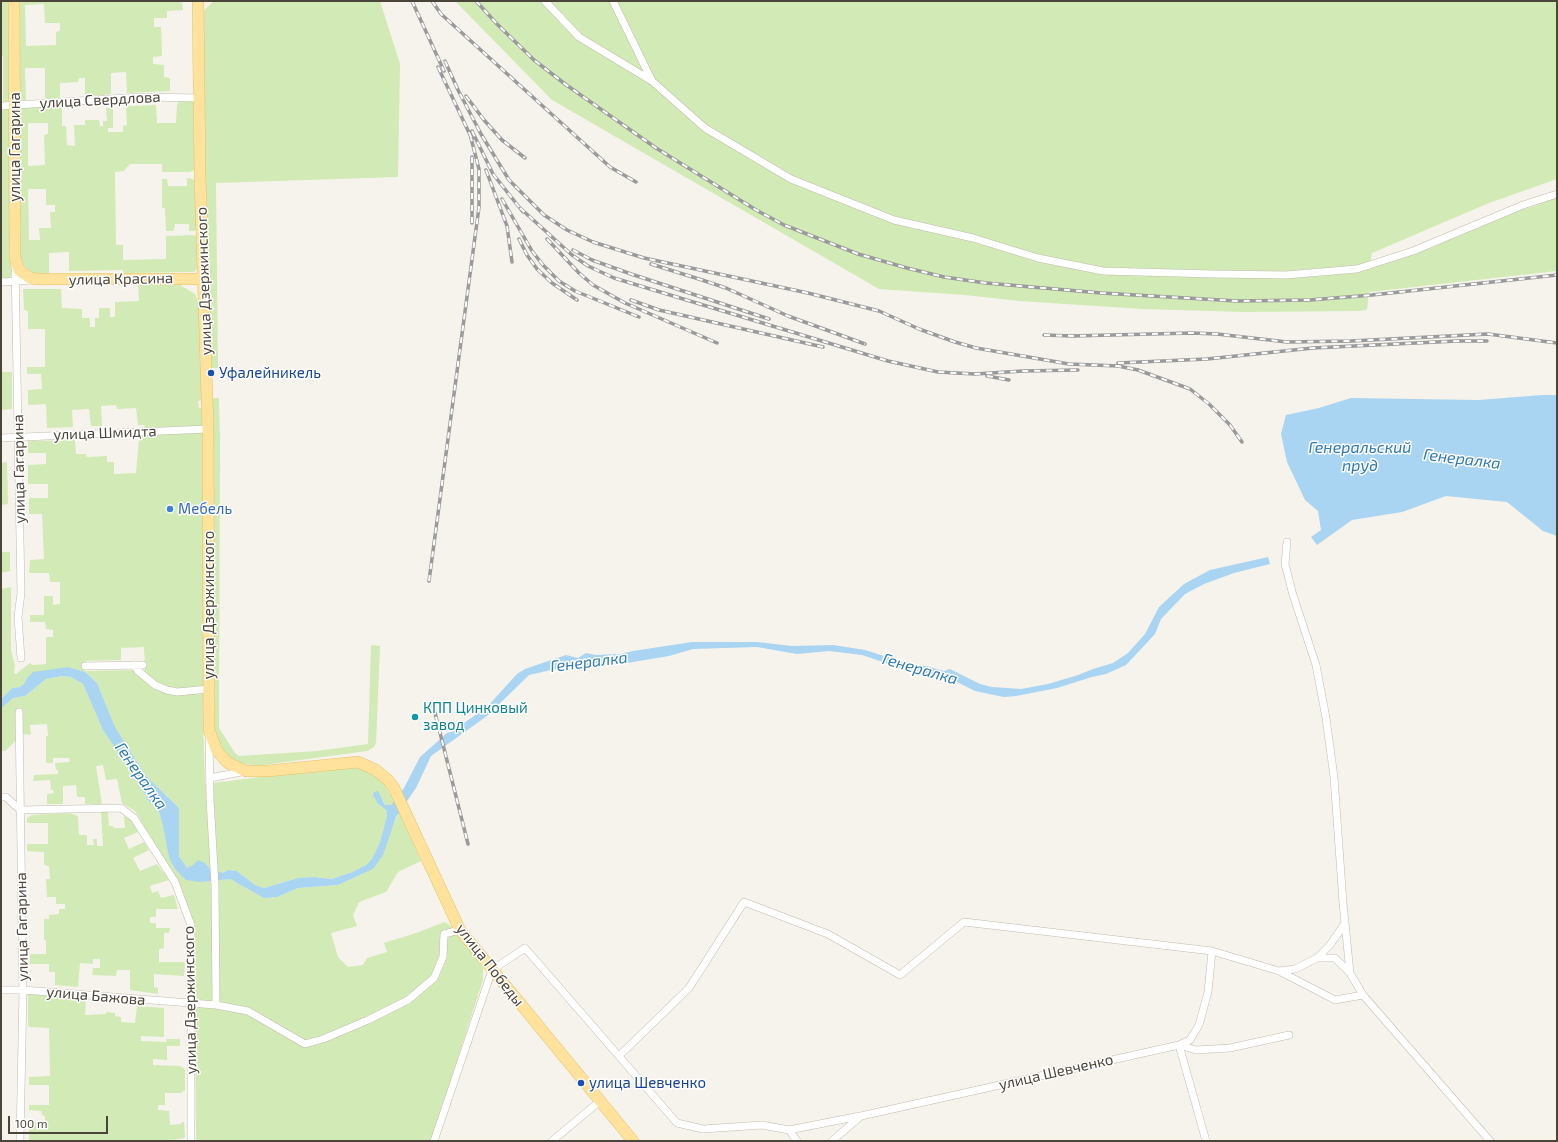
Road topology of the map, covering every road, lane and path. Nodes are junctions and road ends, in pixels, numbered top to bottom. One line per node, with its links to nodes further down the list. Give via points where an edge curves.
1 (14, 1): 7 (main road, улица Гагарина)
2 (198, 1): 6 (main road, улица Дзержинского)
3 (545, 1): 5 (street, via 579,37)
4 (613, 1): 5 (street)
5 (652, 81): 9 (street, via 704,128 791,179 894,220 973,238 1038,258 1103,271 1286,275 1357,269 1413,251 1523,205)
6 (199, 98): 7 (street, улица Свердлова, via 141,97); 11 (main road, улица Дзержинского)
7 (15, 104): 8 (street, улица Свердлова); 10 (main road, улица Гагарина)
8 (1, 106)
9 (1557, 194)
10 (15, 258): 12 (street, улица Гагарина); 13 (main road, улица Гагарина, via 23,274)
11 (204, 279): 13 (main road, улица Красина); 15 (main road, улица Дзержинского)
12 (16, 280): 13 (street); 14 (street); 16 (street, улица Гагарина)
13 (38, 280)
14 (1, 282)
15 (208, 429): 16 (street, улица Шмидта); 23 (main road, улица Дзержинского)
16 (18, 436): 17 (street, улица Шмидта); 19 (street, улица Гагарина, via 21,593 18,617)
17 (1, 438)
18 (1287, 542): 30 (street, via 1285,564 1316,665 1326,718 1334,777)
19 (21, 658)
20 (134, 665): 21 (street); 22 (street); 23 (street, via 155,685 167,690 177,692)
21 (143, 665)
22 (85, 666)
23 (209, 689): 25 (main road, улица Дзержинского)
24 (19, 712): 29 (street, улица Гагарина)
25 (209, 730): 26 (main road, via 217,751 228,763); 27 (street)
26 (246, 771): 27 (street); 31 (main road, улица Победы, via 358,762 376,770 394,788)
27 (210, 778): 41 (street, via 215,886)
28 (1, 797): 29 (street, via 6,797)
29 (20, 810): 38 (street, улица Гагарина); 40 (street, улица Дзержинского, via 121,808 134,818 174,882 191,925)
30 (1345, 923): 33 (street); 36 (street)
31 (460, 930): 34 (main road, улица Победы); 41 (street, улица Бажова, via 444,934 443,957 434,978 408,1000 322,1039 305,1044 248,1011)
32 (1212, 951): 35 (street); 43 (street, via 1208,992 1199,1025 1190,1040); 44 (street, via 964,922 900,975 828,934 744,902 689,988)
33 (1317, 958): 35 (street, via 1295,969); 36 (street, via 1335,958)
34 (492, 970): 44 (street, via 525,948); 45 (main road, улица Победы); 50 (street)
35 (1279, 971): 39 (street, via 1335,1000)
36 (1350, 972): 39 (street)
37 (1, 990): 38 (street, улица Бажова)
38 (22, 990): 40 (street, улица Бажова); 48 (street, улица Гагарина)
39 (1363, 995): 56 (street)
40 (192, 1003): 41 (street, улица Бажова); 49 (street, улица Дзержинского)
41 (216, 1005)
42 (1288, 1035): 43 (street, улица Шевченко, via 1230,1048 1196,1050)
43 (1179, 1045): 46 (street, улица Шевченко); 55 (street)
44 (619, 1056): 47 (street, via 677,1123 703,1128 762,1125)
45 (600, 1101): 51 (street); 52 (main road, улица Победы)
46 (861, 1116): 47 (street); 54 (street, улица Шевченко)
47 (789, 1130): 53 (street)
48 (20, 1141)
49 (191, 1141)
50 (434, 1141)
51 (552, 1141)
52 (633, 1141)
53 (797, 1141)
54 (832, 1141)
55 (1206, 1141)
56 (1490, 1141)

